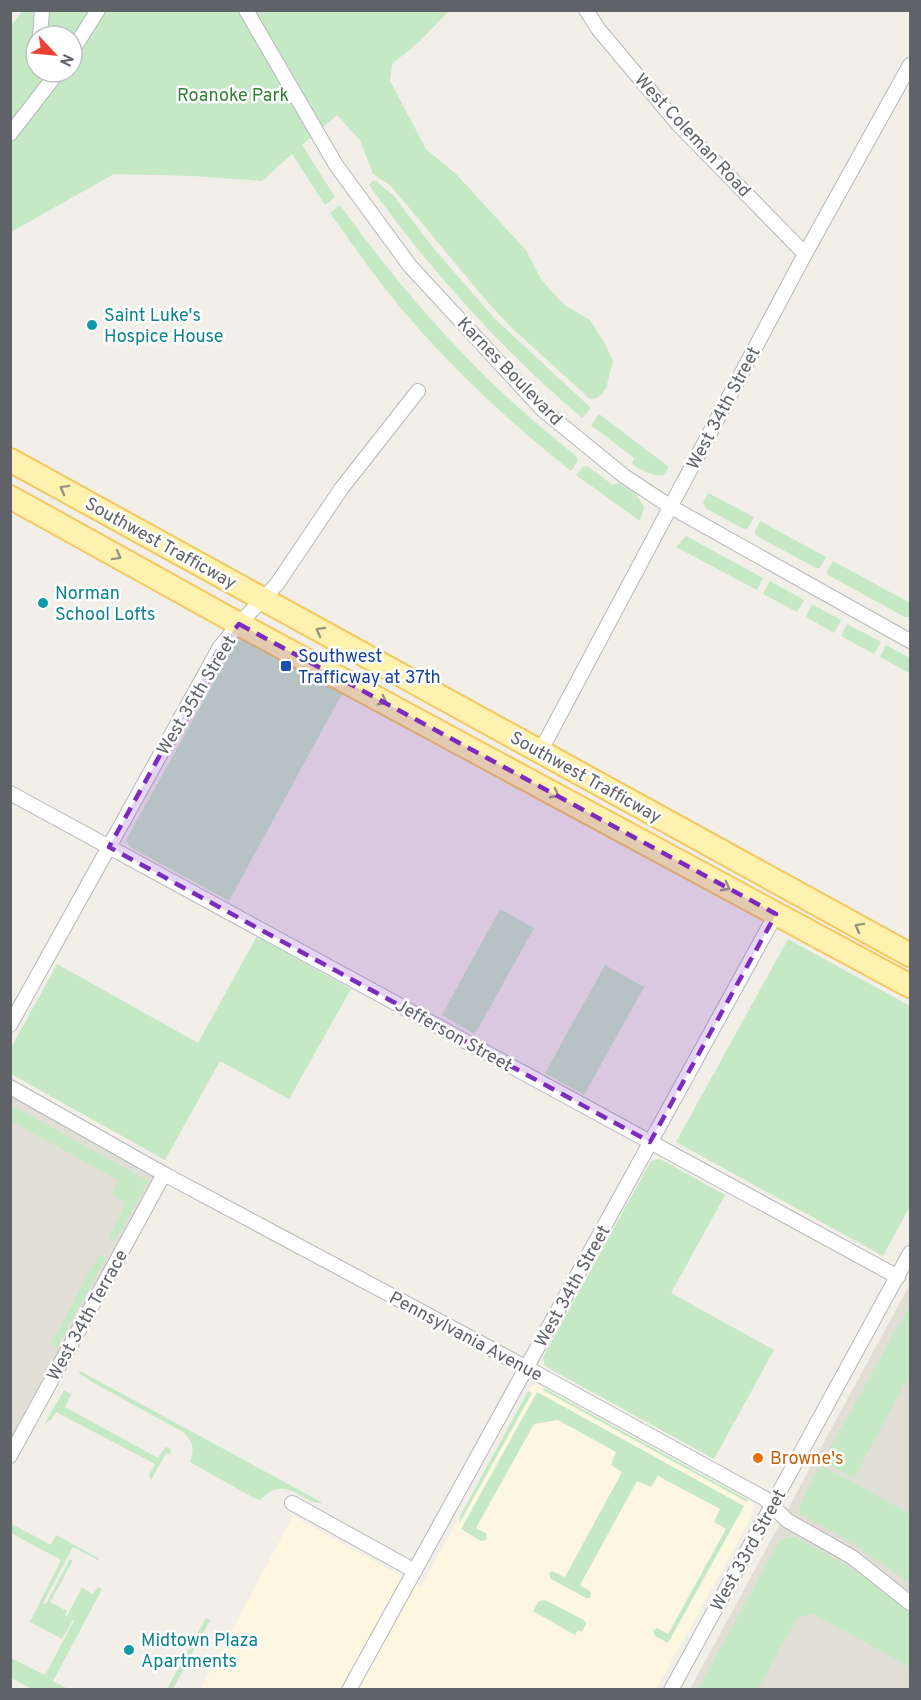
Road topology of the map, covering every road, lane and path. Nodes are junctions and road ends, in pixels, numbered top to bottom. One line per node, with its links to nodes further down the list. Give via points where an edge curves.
1 (98, 10): 4 (street)
2 (246, 10): 14 (street, Karnes Boulevard, via 336,165 410,266 543,410 624,476)
3 (586, 10): 10 (street, West Coleman Road, via 678,124)
4 (84, 32)
5 (910, 66): 10 (street, West 34th Street)
6 (45, 84): 8 (street)
7 (50, 84): 8 (street)
8 (46, 89): 9 (street)
9 (10, 134)
10 (805, 254): 14 (street, West 34th Street)
11 (418, 391): 15 (street, West 35th Street, via 341,489 277,584)
12 (10, 460): 15 (main road, Southwest Trafficway, one-way to 12)
13 (10, 497): 16 (main road, Southwest Trafficway, one-way to 16)
14 (670, 507): 17 (street, Karnes Boulevard); 18 (street, West 34th Street)
15 (262, 598): 16 (street, West 35th Street); 18 (main road, Southwest Trafficway, one-way to 15)
16 (239, 624): 20 (street, West 35th Street, via 220,647); 21 (main road, Southwest Trafficway, one-way to 21)
17 (910, 641)
18 (540, 752): 22 (main road, Southwest Trafficway, one-way to 18)
19 (10, 793): 20 (street, Jefferson Street)
20 (109, 847): 24 (street, West 35th Street); 26 (street, Jefferson Street)
21 (776, 914): 23 (main road, Southwest Trafficway); 26 (street, West 34th Street)
22 (910, 955)
23 (910, 986)
24 (10, 1025)
25 (10, 1087): 27 (street, Pennsylvania Avenue)
26 (650, 1142): 29 (street, Jefferson Street); 30 (street, West 34th Street)
27 (164, 1174): 30 (street, Pennsylvania Avenue); 31 (street, West 34th Terrace)
28 (910, 1253): 29 (street, West 33rd Street)
29 (897, 1277): 33 (street, West 33rd Street)
30 (527, 1368): 33 (street, Pennsylvania Avenue); 34 (street, West 34th Street)
31 (10, 1456)
32 (292, 1503): 34 (street)
33 (772, 1505): 35 (street, Pennsylvania Avenue, via 788,1521 852,1557); 37 (street, West 33rd Street)
34 (415, 1571): 36 (street, West 34th Street)
35 (910, 1603)
36 (349, 1689)
37 (671, 1689)

